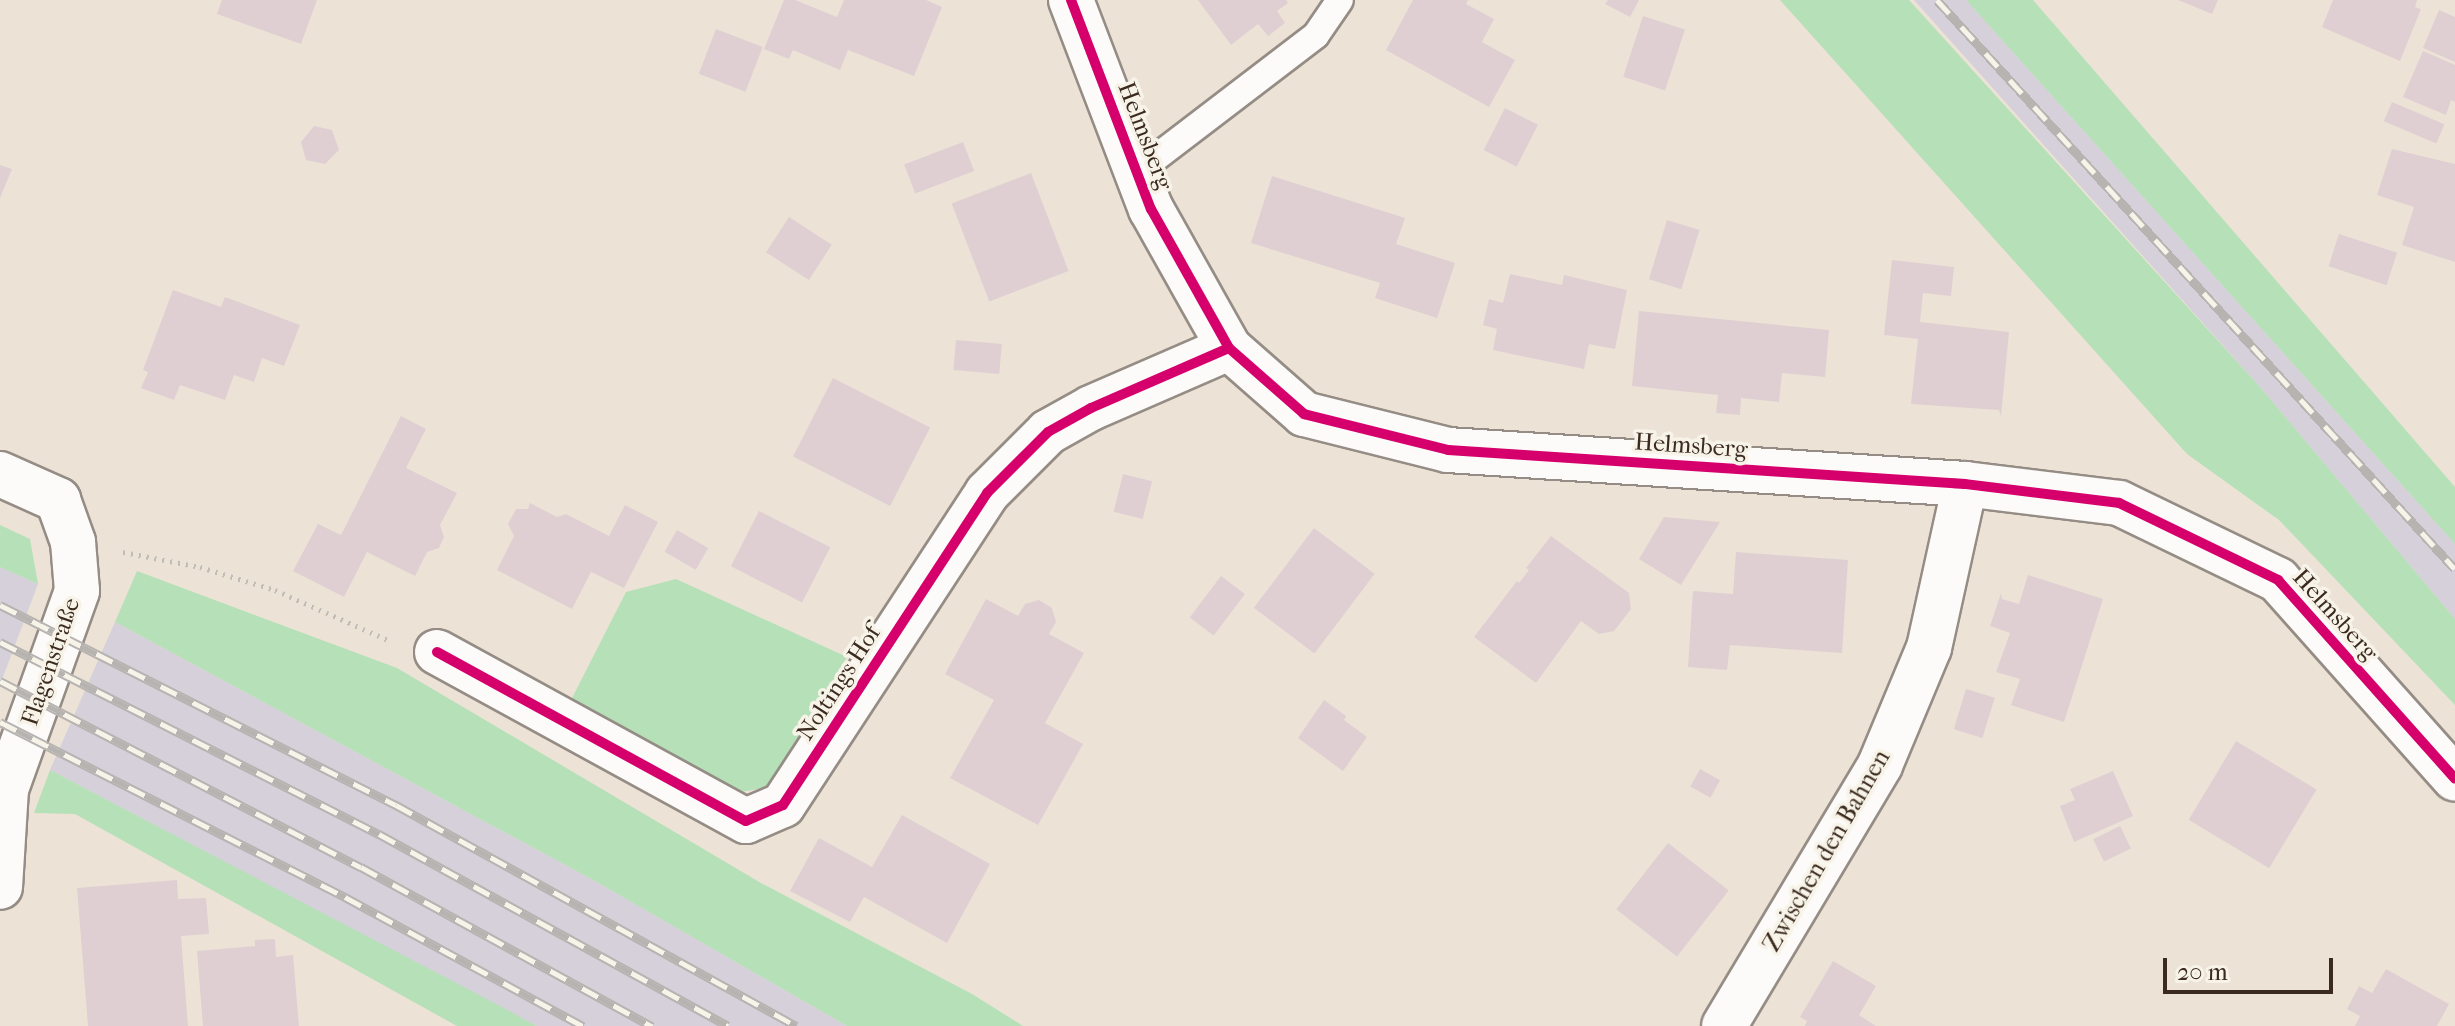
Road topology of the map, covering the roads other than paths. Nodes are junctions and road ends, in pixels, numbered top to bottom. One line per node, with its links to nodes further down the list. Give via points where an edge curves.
1 (1071, 0): 3 (street, Helmsberg)
2 (1340, 0): 3 (lane, Helmsberg, via 1316,35)
3 (1137, 172): 4 (street, Helmsberg, via 1151,209)
4 (1229, 348): 6 (street, Helmsberg, via 1304,414 1448,450); 7 (street, Noltings Hof, via 1048,432 987,493 783,805 746,821)
5 (0, 474): 9 (street, Flagenstraße, via 58,500 73,542 77,591 6,789)
6 (1965, 484): 8 (street, Helmsberg, via 2119,503 2278,580); 10 (street, Zwischen den Bahnen, via 1929,648 1880,765)
7 (437, 652)
8 (2455, 779)
9 (0, 887)
10 (1724, 1026)

